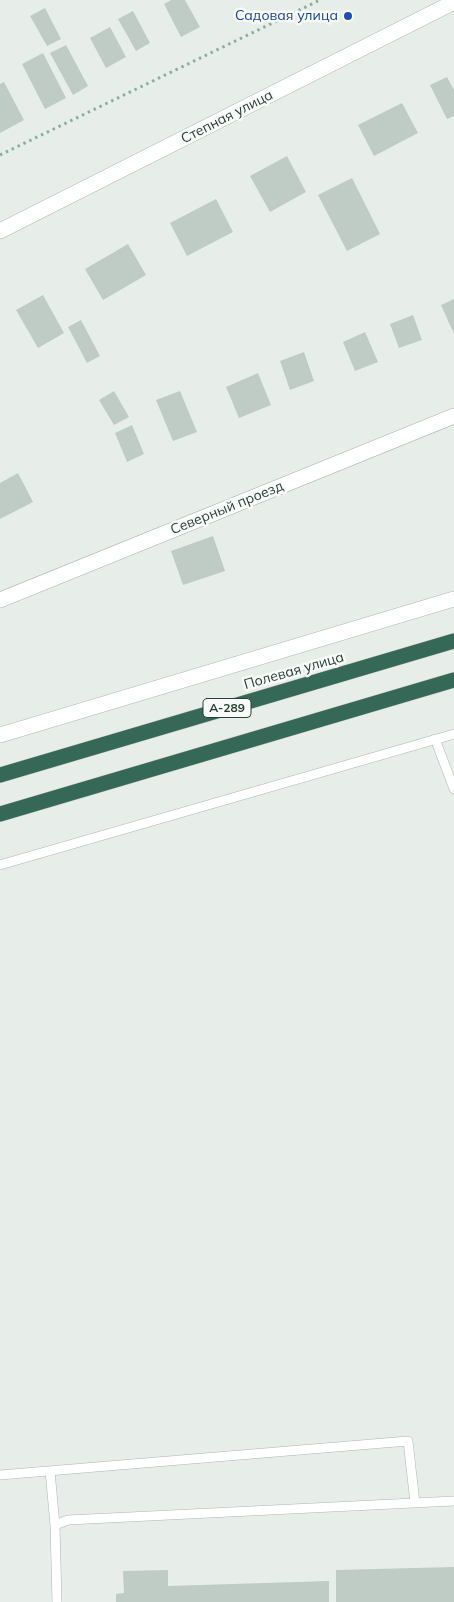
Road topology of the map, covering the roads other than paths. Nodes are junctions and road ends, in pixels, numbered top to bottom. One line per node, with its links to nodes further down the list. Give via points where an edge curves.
1 (454, 2): 2 (main road, Степная улица)
2 (0, 231)
3 (454, 416): 5 (main road, Северный проезд)
4 (454, 599): 8 (main road)
5 (0, 600)
6 (454, 641): 11 (highway, Полевая улица / А-289)
7 (454, 680): 13 (highway)
8 (0, 734)
9 (454, 734): 10 (lane)
10 (436, 739): 12 (lane); 14 (lane)
11 (0, 775)
12 (454, 789)
13 (0, 814)
14 (0, 865)
15 (50, 1471): 16 (lane); 18 (lane, via 408,1442); 19 (lane)
16 (0, 1475)
17 (454, 1501): 18 (lane)
18 (415, 1503): 19 (lane, via 68,1520)
19 (55, 1525): 20 (lane)
20 (56, 1602)

